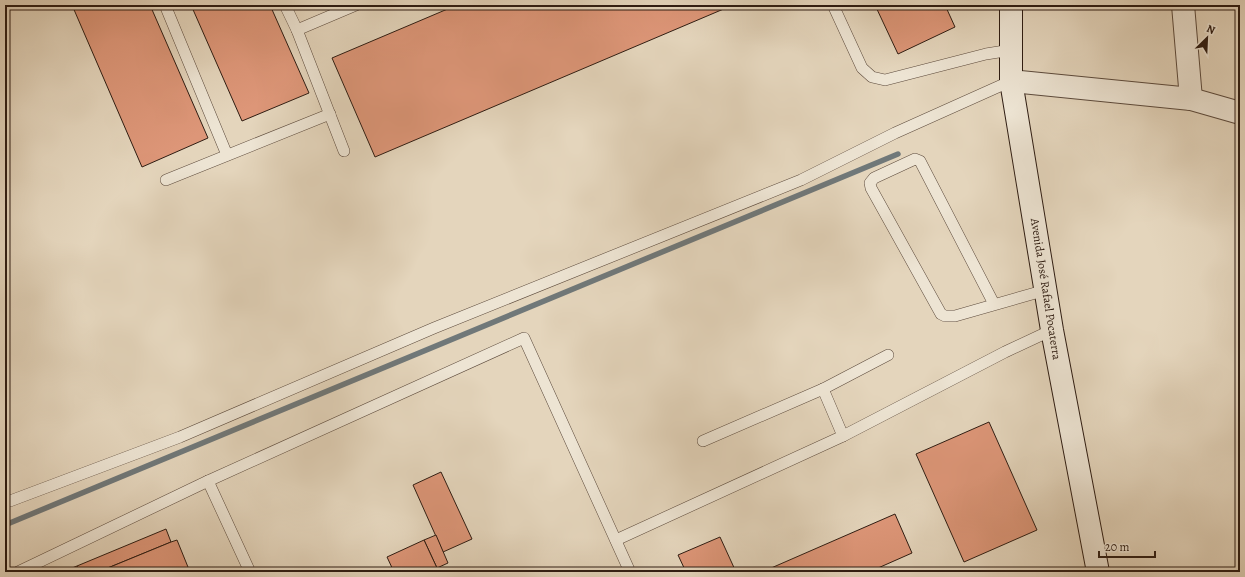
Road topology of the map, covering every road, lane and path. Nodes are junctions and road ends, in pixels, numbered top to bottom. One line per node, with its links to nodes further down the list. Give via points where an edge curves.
1 (165, 5): 14 (lane)
2 (285, 5): 7 (lane)
3 (356, 5): 7 (lane)
4 (834, 5): 8 (lane, via 862,68 872,77 885,80)
5 (1011, 5): 8 (street, Avenida José Rafael Pocaterra)
6 (1183, 5): 10 (street)
7 (296, 30): 12 (lane)
8 (1011, 50): 9 (street, Avenida José Rafael Pocaterra)
9 (1011, 81): 10 (street); 16 (street, Avenida José Rafael Pocaterra); 24 (lane, via 895,133 801,180 434,328 180,437 10,501)
10 (1191, 99): 11 (street)
11 (1240, 113)
12 (330, 114): 13 (lane); 14 (lane)
13 (344, 151)
14 (227, 156): 15 (lane)
15 (166, 180)
16 (1046, 290): 17 (lane); 18 (street, Avenida José Rafael Pocaterra)
17 (994, 304): 17 (lane, via 954,316 941,314 871,188 870,183 874,178 915,159 920,161)
18 (1052, 330): 21 (lane); 29 (street, Avenida José Rafael Pocaterra)
19 (888, 354): 20 (lane)
20 (823, 388): 21 (lane); 22 (lane)
21 (843, 436): 25 (lane)
22 (702, 441)
23 (208, 480): 25 (lane, via 524,338); 26 (lane); 27 (lane)
24 (5, 500)
25 (616, 540): 28 (lane)
26 (18, 572)
27 (250, 572)
28 (630, 572)
29 (1098, 572)

